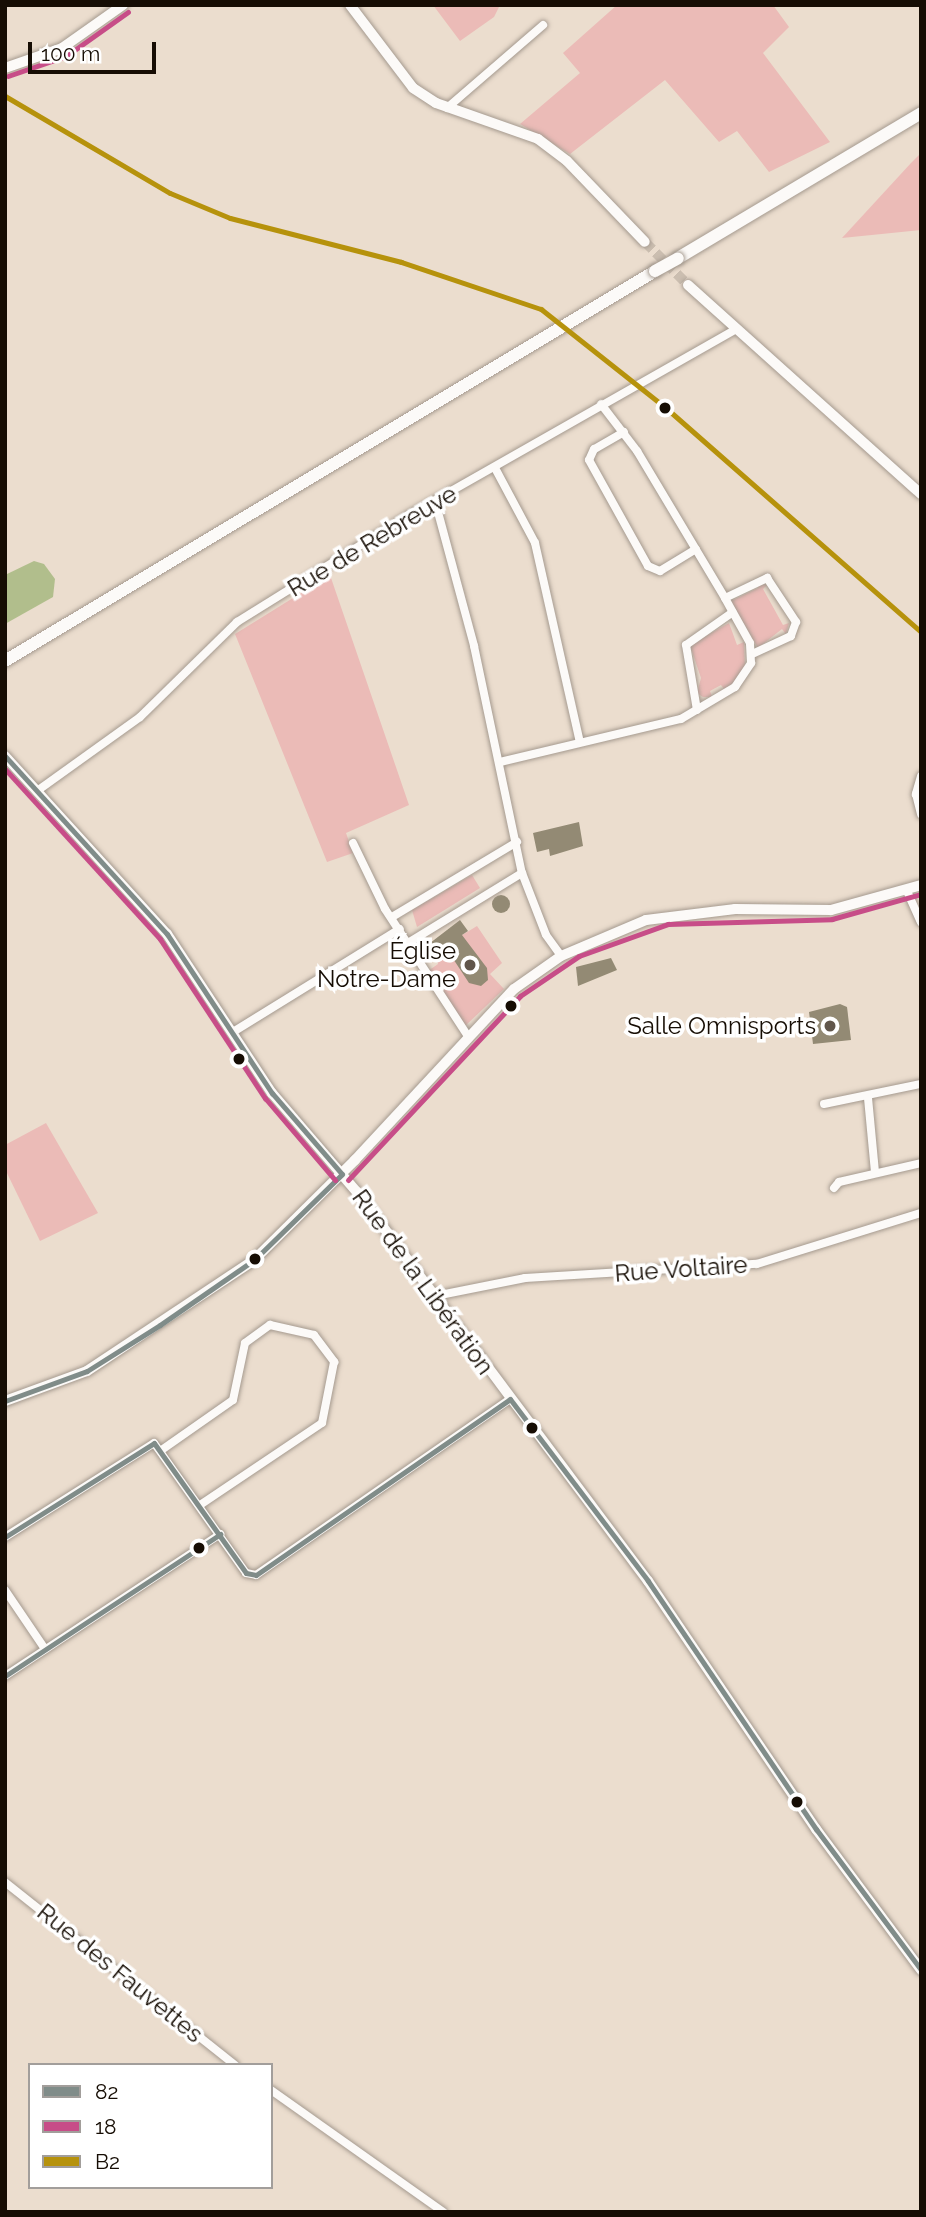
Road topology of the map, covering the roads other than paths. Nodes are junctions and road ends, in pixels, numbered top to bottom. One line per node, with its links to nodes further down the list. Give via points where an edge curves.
1 (123, 5): 4 (street, via 62,48)
2 (351, 5): 5 (street, via 401,76)
3 (543, 25): 5 (street)
4 (5, 68)
5 (447, 108): 7 (street, via 538,139 567,161)
6 (921, 113): 19 (main road, bridge)
7 (645, 242)
8 (688, 285): 9 (street)
9 (736, 329): 10 (street, Rue de Rebreuve); 13 (street)
10 (601, 404): 11 (street); 12 (street, Rue de Rebreuve)
11 (624, 432): 15 (street); 15 (street, via 594,449 589,460 648,566 660,571)
12 (495, 467): 14 (street, Rue de Rebreuve); 21 (street, via 535,543)
13 (921, 494)
14 (435, 502): 23 (street); 25 (street, Rue de Rebreuve, via 237,622 139,716)
15 (696, 549): 16 (street)
16 (724, 598): 17 (street); 18 (street, via 768,578 796,622 791,636)
17 (733, 612): 18 (street); 20 (street, via 686,645)
18 (752, 654): 20 (street, via 735,687)
19 (6, 661)
20 (697, 710): 21 (street)
21 (580, 742): 23 (street)
22 (5, 756): 25 (street, Rue de la Libération)
23 (500, 762): 27 (street)
24 (921, 776): 26 (street, via 916,794)
25 (37, 791): 37 (street, Rue de la Libération, via 167,933)
26 (921, 814)
27 (517, 842): 29 (street); 32 (street)
28 (354, 843): 32 (street)
29 (522, 873): 35 (street); 36 (street, via 546,935)
30 (921, 885): 31 (street)
31 (907, 891): 33 (street); 36 (street, via 831,909 670,915 627,925)
32 (391, 917): 34 (street)
33 (921, 922)
34 (400, 929): 35 (street); 37 (street)
35 (408, 943): 38 (street)
36 (561, 956): 38 (street, via 523,980)
37 (233, 1032): 44 (street, Rue de la Libération, via 272,1093)
38 (467, 1035): 44 (street)
39 (921, 1084): 40 (street)
40 (868, 1098): 41 (street); 43 (street)
41 (824, 1104)
42 (921, 1163): 43 (street)
43 (875, 1172): 45 (street)
44 (342, 1174): 47 (street, Rue de la Libération); 49 (street, via 254,1259 170,1318 88,1371)
45 (834, 1188)
46 (921, 1213): 47 (street, Rue Voltaire, via 757,1264 525,1278)
47 (435, 1296): 48 (street, Rue de la Libération)
48 (510, 1399): 52 (street, via 256,1575 246,1573); 58 (street, Rue de la Libération, via 648,1581 816,1829)
49 (5, 1401)
50 (163, 1449): 51 (street); 51 (street, via 233,1400 244,1343 270,1325 314,1335 334,1362 322,1423); 53 (street, via 155,1443)
51 (200, 1505): 52 (street)
52 (219, 1534): 55 (street)
53 (5, 1537)
54 (5, 1590): 55 (street)
55 (45, 1649): 56 (street)
56 (5, 1676)
57 (5, 1882): 59 (street, Rue des Fauvettes)
58 (921, 1970)
59 (232, 2063)
60 (273, 2091): 61 (street)
61 (443, 2212)

